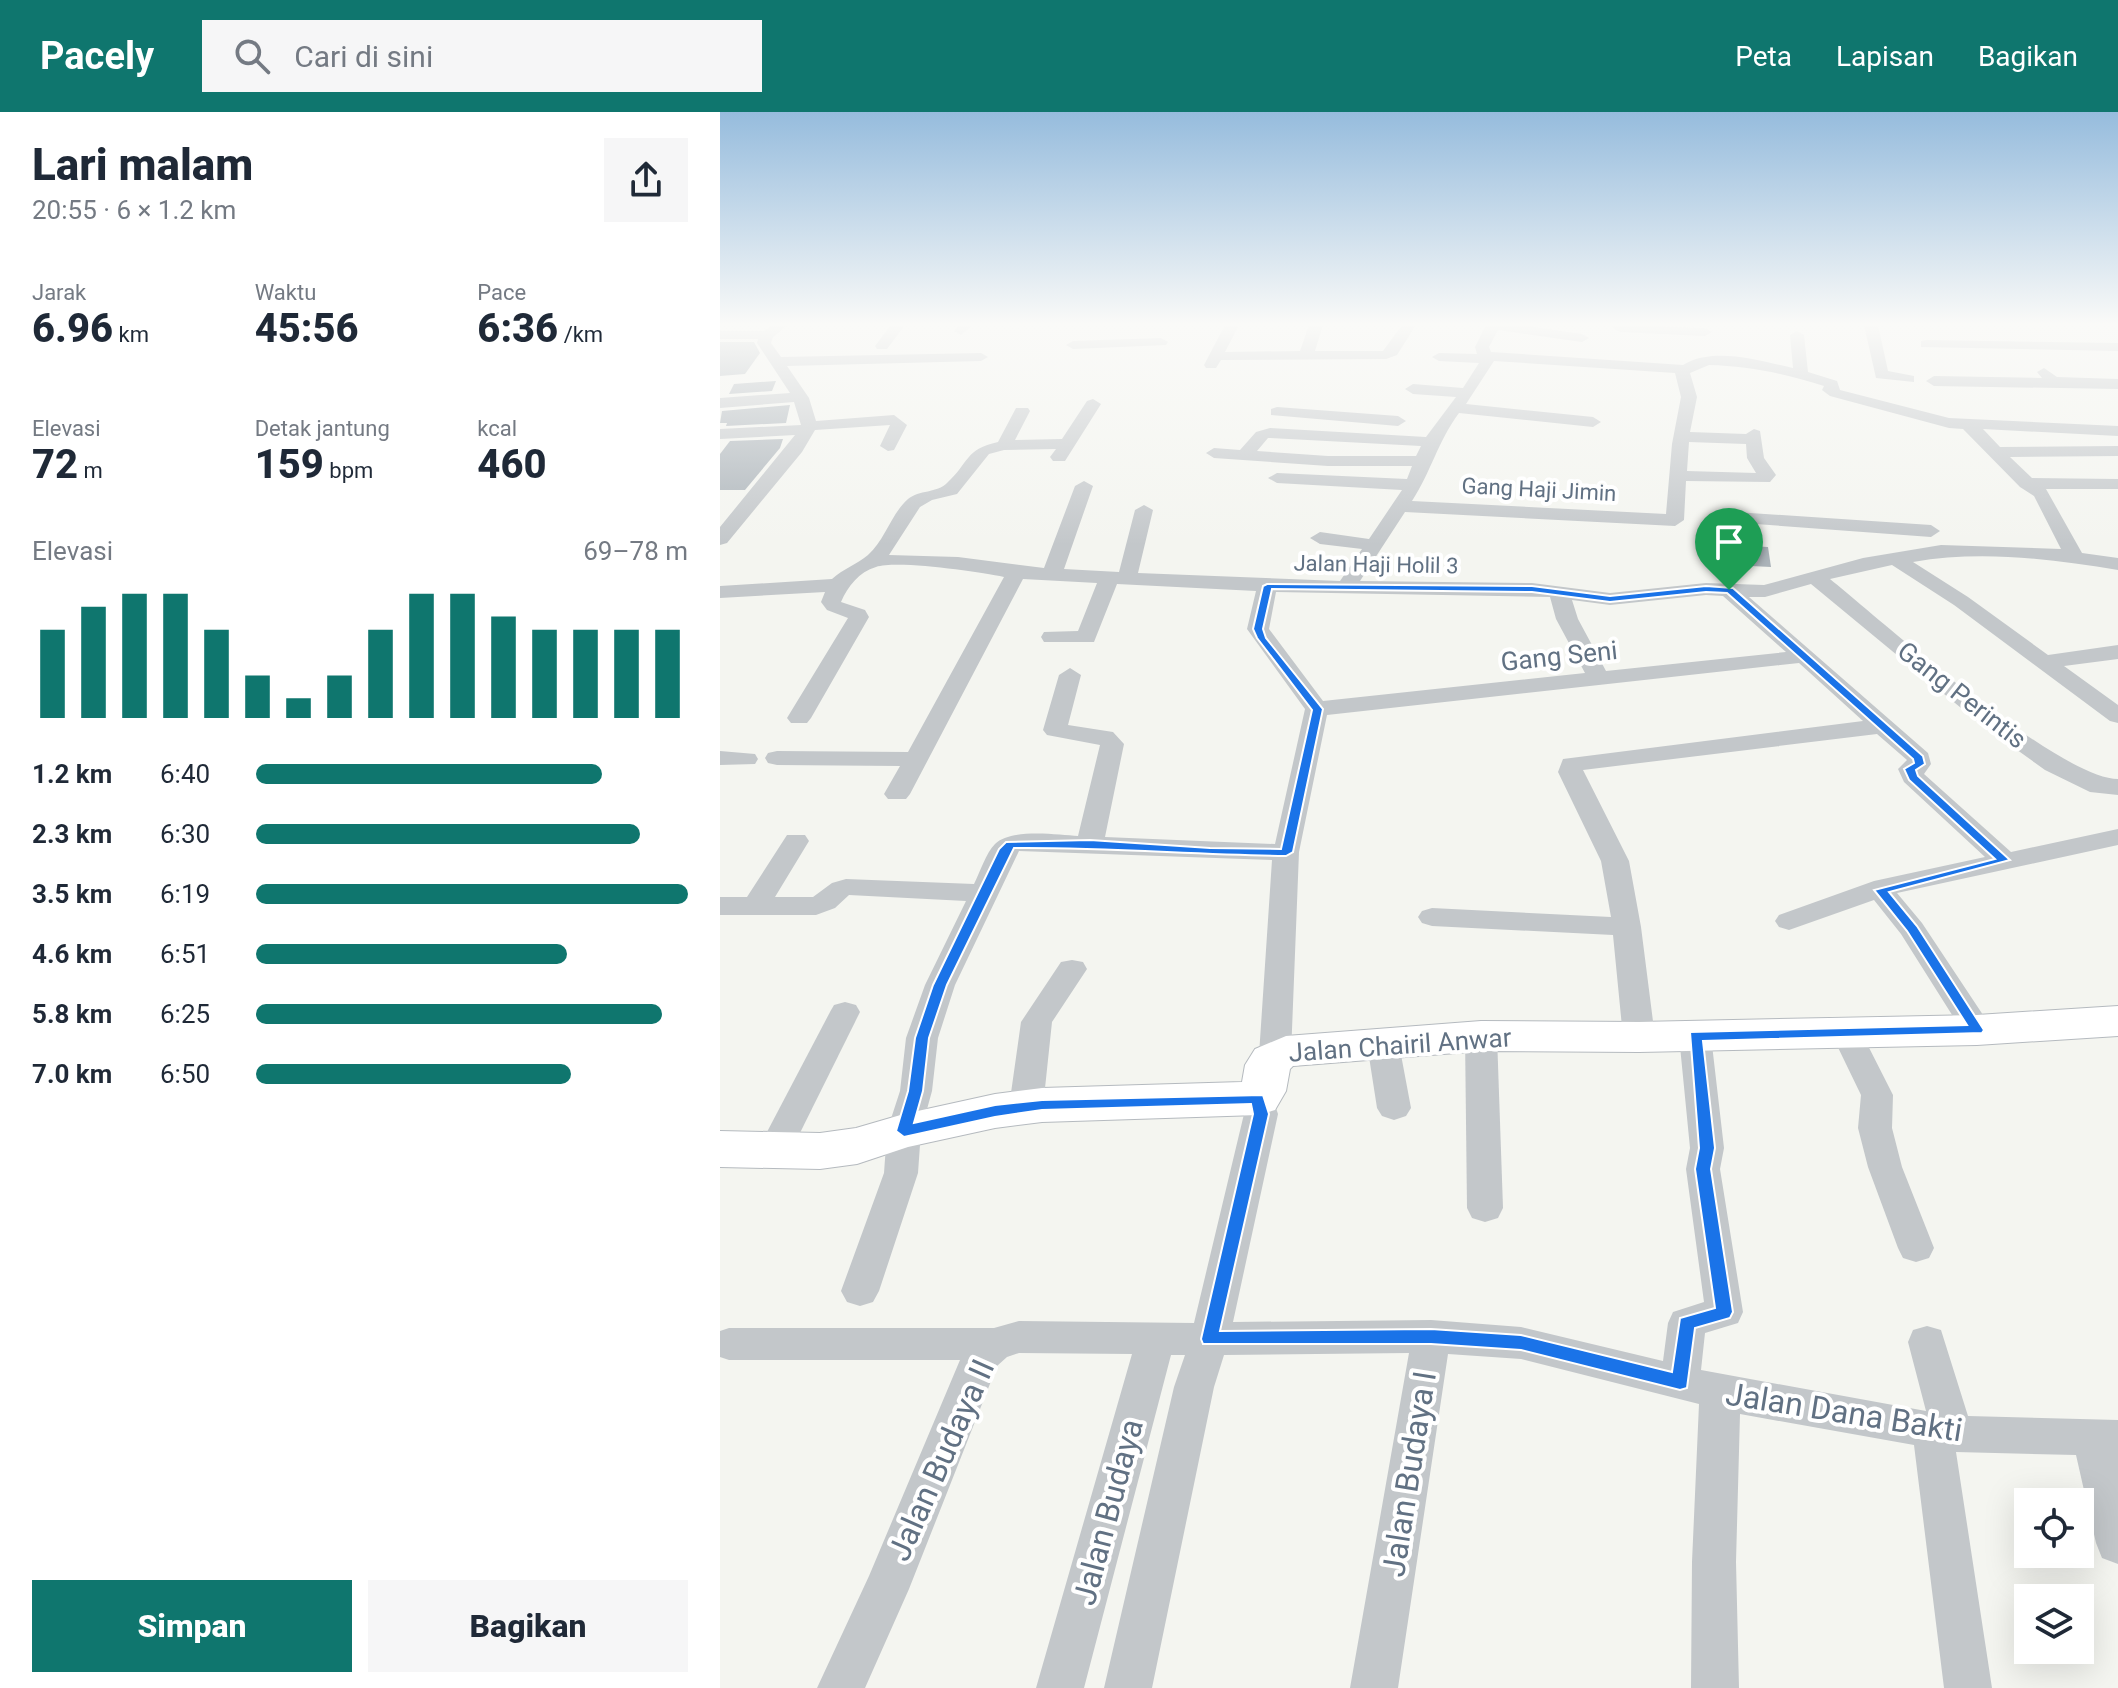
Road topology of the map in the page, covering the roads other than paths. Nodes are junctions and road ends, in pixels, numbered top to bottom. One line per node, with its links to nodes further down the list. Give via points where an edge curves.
1 (779, 399): 6 (street)
2 (800, 399): 17 (street)
3 (1463, 399): 10 (street)
4 (1689, 399): 21 (street)
5 (1946, 399): 16 (street)
6 (720, 403)
7 (1093, 404): 23 (street)
8 (2028, 406): 18 (street)
9 (914, 407): 13 (street)
10 (1456, 408): 14 (street); 15 (street)
11 (1022, 411): 24 (street)
12 (1277, 412): 15 (street)
13 (898, 422): 17 (street); 25 (street)
14 (1593, 422)
15 (1428, 423): 22 (street)
16 (1969, 425): 18 (street); 27 (street)
17 (808, 428): 20 (street); 44 (street)
18 (2044, 428): 19 (street)
19 (2118, 431)
20 (720, 434)
21 (1681, 437): 32 (street); 32 (street, via 1755,436 1752,452 1767,475)
22 (1432, 442): 29 (street, via 1274,432 1262,435); 31 (street)
23 (1067, 444): 24 (street); 30 (street)
24 (1004, 445): 51 (street, via 983,450 951,490 918,499)
25 (888, 446)
26 (2118, 451): 27 (street)
27 (1995, 452): 34 (street)
28 (1214, 453): 29 (street)
29 (1245, 455): 31 (street)
30 (1056, 461)
31 (1423, 461): 36 (street)
32 (1679, 476): 38 (street, Gang Haji Jimin, via 1675,520)
33 (1277, 478): 36 (street)
34 (2026, 483): 35 (street); 49 (street, via 2041,493)
35 (2118, 484)
36 (1414, 485): 38 (street)
37 (1084, 486): 54 (street)
38 (1399, 506): 45 (street)
39 (1923, 506): 42 (street)
40 (1144, 510): 56 (street)
41 (1735, 518): 42 (street)
42 (1931, 531): 47 (street)
43 (1320, 538): 45 (street)
44 (720, 539)
45 (1373, 545): 61 (street)
46 (1846, 547): 52 (street)
47 (1941, 551): 48 (street, Jalan Haji Holil 3); 50 (street, Jalan Haji Holil 3)
48 (2047, 553): 49 (street, Jalan Haji Holil 3); 60 (street)
49 (2074, 556): 53 (street, Jalan Haji Holil 3)
50 (1894, 558): 52 (street, Jalan Haji Holil 3); 68 (street)
51 (874, 560): 55 (street, Jalan Haji Holil 3, via 958,563); 58 (street)
52 (1863, 564): 57 (street, Jalan Haji Holil 3)
53 (2118, 564)
54 (1053, 572): 55 (street, Jalan Haji Holil 3); 56 (street, Jalan Haji Holil 3)
55 (1016, 573): 78 (street)
56 (1118, 579): 59 (street, Jalan Haji Holil 3); 65 (street, via 1086,637)
57 (1817, 579): 62 (street, Jalan Haji Holil 3, via 1765,591); 79 (street, Gang Perintis, via 1986,717 2054,765 2099,787)
58 (838, 585): 63 (street); 73 (street, via 831,602 859,617)
59 (1267, 586): 61 (street, Jalan Haji Holil 3); 71 (street, via 1258,629)
60 (2118, 586)
61 (1345, 589): 64 (street, Jalan Haji Holil 3)
62 (1729, 590): 64 (street, Jalan Haji Holil 3, via 1610,599); 67 (street)
63 (720, 592)
64 (1559, 592): 70 (street, via 1567,619)
65 (1052, 637)
66 (2118, 652): 68 (street)
67 (1807, 656): 70 (street, Gang Seni); 74 (street)
68 (2042, 662): 72 (street)
69 (1070, 675): 83 (street, via 1055,730 1097,735 1112,744)
70 (1600, 680): 71 (street, Gang Seni)
71 (1317, 709): 84 (street)
72 (2118, 716)
73 (799, 718)
74 (1881, 726): 85 (street, via 1919,758 1910,769 1913,777); 92 (street, via 1579,762 1570,768 1615,861)
75 (720, 758): 77 (street)
76 (777, 758): 78 (street)
77 (746, 759)
78 (916, 759): 80 (street)
79 (2118, 787)
80 (897, 794)
81 (2117, 838): 85 (street)
82 (796, 841): 89 (street)
83 (1090, 843): 84 (street); 87 (street, via 1011,845)
84 (1286, 852): 102 (street)
85 (2004, 860): 86 (street)
86 (1880, 890): 91 (street); 96 (street, via 1912,929)
87 (986, 893): 89 (street, via 846,887 822,905); 106 (street, via 940,985)
88 (720, 906): 89 (street)
89 (756, 906)
90 (1432, 917): 92 (street)
91 (1789, 921)
92 (1627, 927): 100 (street)
93 (1072, 969): 104 (street, via 1037,1022)
94 (845, 1012): 108 (street)
95 (2118, 1021): 96 (street, Jalan Chairil Anwar)
96 (1977, 1030): 97 (street, Jalan Chairil Anwar)
97 (1847, 1033): 99 (street, Jalan Chairil Anwar); 110 (street, via 1877,1095 1875,1128)
98 (1481, 1036): 100 (street, Jalan Chairil Anwar); 101 (street, Jalan Chairil Anwar); 109 (street)
99 (1695, 1036): 100 (street, Jalan Chairil Anwar); 118 (street, via 1707,1148 1703,1169 1724,1312 1687,1323)
100 (1639, 1037)
101 (1383, 1044): 102 (street, Jalan Chairil Anwar); 105 (street)
102 (1275, 1055): 103 (street, Jalan Chairil Anwar, via 1267,1063 1265,1090)
103 (1258, 1098): 104 (street); 114 (street, Jalan Budaya, via 1261,1114)
104 (1026, 1107): 106 (street)
105 (1394, 1108)
106 (904, 1131): 108 (street, via 857,1146); 111 (street, via 901,1173)
107 (720, 1149): 108 (street)
108 (774, 1151)
109 (1485, 1208)
110 (1916, 1248)
111 (860, 1291)
112 (1431, 1336): 114 (street, Jalan Budaya I); 118 (street, Jalan Dana Bakti, via 1521,1343); 125 (street, Jalan Budaya I)
113 (1156, 1337): 114 (street, Jalan Budaya II); 117 (street, Jalan Budaya II, via 1019,1337); 123 (street, Jalan Budaya)
114 (1210, 1339): 124 (street, Jalan Budaya, via 1194,1387)
115 (1927, 1342): 119 (street)
116 (729, 1344): 117 (street)
117 (994, 1344): 122 (street, Jalan Budaya II, via 981,1356)
118 (1700, 1387): 119 (street, Jalan Dana Bakti); 126 (street, via 1714,1562)
119 (1943, 1431): 120 (street, Jalan Dana Bakti); 127 (street)
120 (2106, 1438): 121 (street)
121 (2118, 1543)
122 (841, 1688)
123 (1060, 1688)
124 (1128, 1688)
125 (1374, 1688)
126 (1715, 1688)
127 (1968, 1688)

